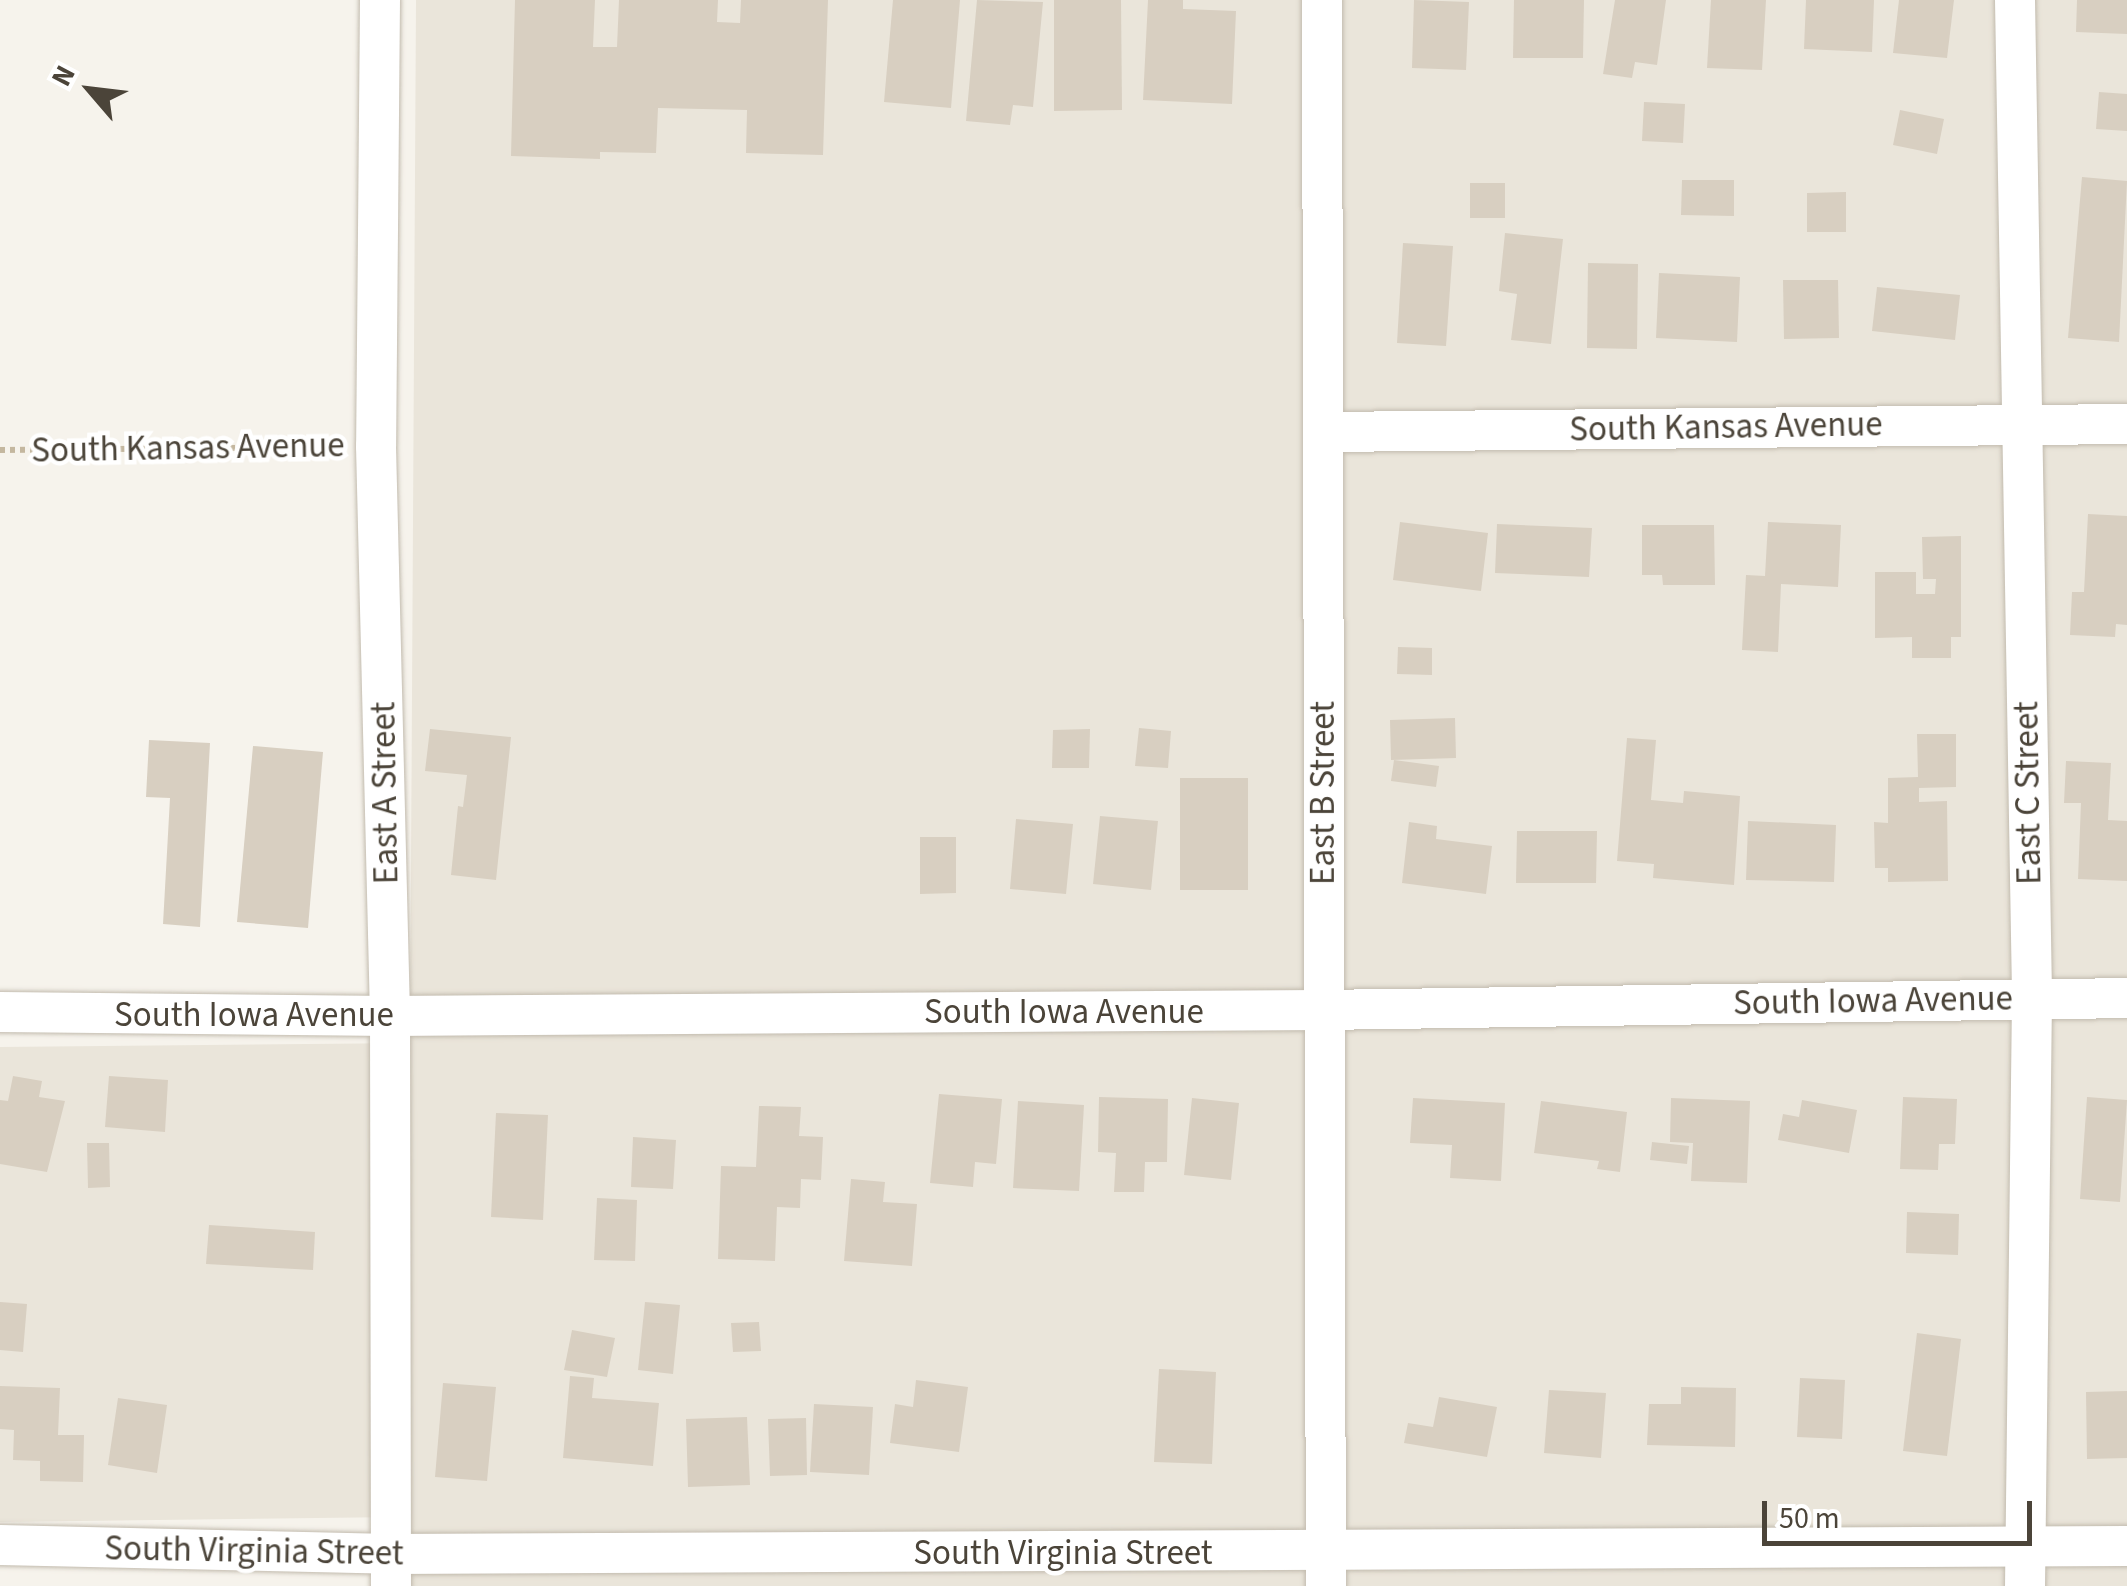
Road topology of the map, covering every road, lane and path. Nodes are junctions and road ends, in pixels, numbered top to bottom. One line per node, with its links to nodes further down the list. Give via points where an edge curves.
1 (380, 0): 7 (street, East A Street)
2 (1322, 0): 6 (street, East B Street)
3 (2015, 0): 4 (street, East C Street)
4 (2022, 423): 5 (street, South Kansas Avenue); 6 (street, South Kansas Avenue); 9 (street, East C Street)
5 (2127, 424)
6 (1326, 432): 11 (street, East B Street)
7 (376, 446): 8 (path, South Kansas Avenue); 13 (street, East A Street)
8 (0, 450)
9 (2032, 998): 10 (street, South Iowa Avenue); 11 (street, South Iowa Avenue); 16 (street, East C Street)
10 (2127, 998)
11 (1321, 1010): 13 (street, South Iowa Avenue); 17 (street, East B Street)
12 (0, 1012): 13 (street, South Iowa Avenue)
13 (390, 1016): 18 (street, East A Street)
14 (0, 1545): 18 (street, South Virginia Street)
15 (2127, 1546): 16 (street, South Virginia Street)
16 (2026, 1567): 17 (street, South Virginia Street)
17 (1326, 1569): 18 (street, South Virginia Street)
18 (391, 1570)

